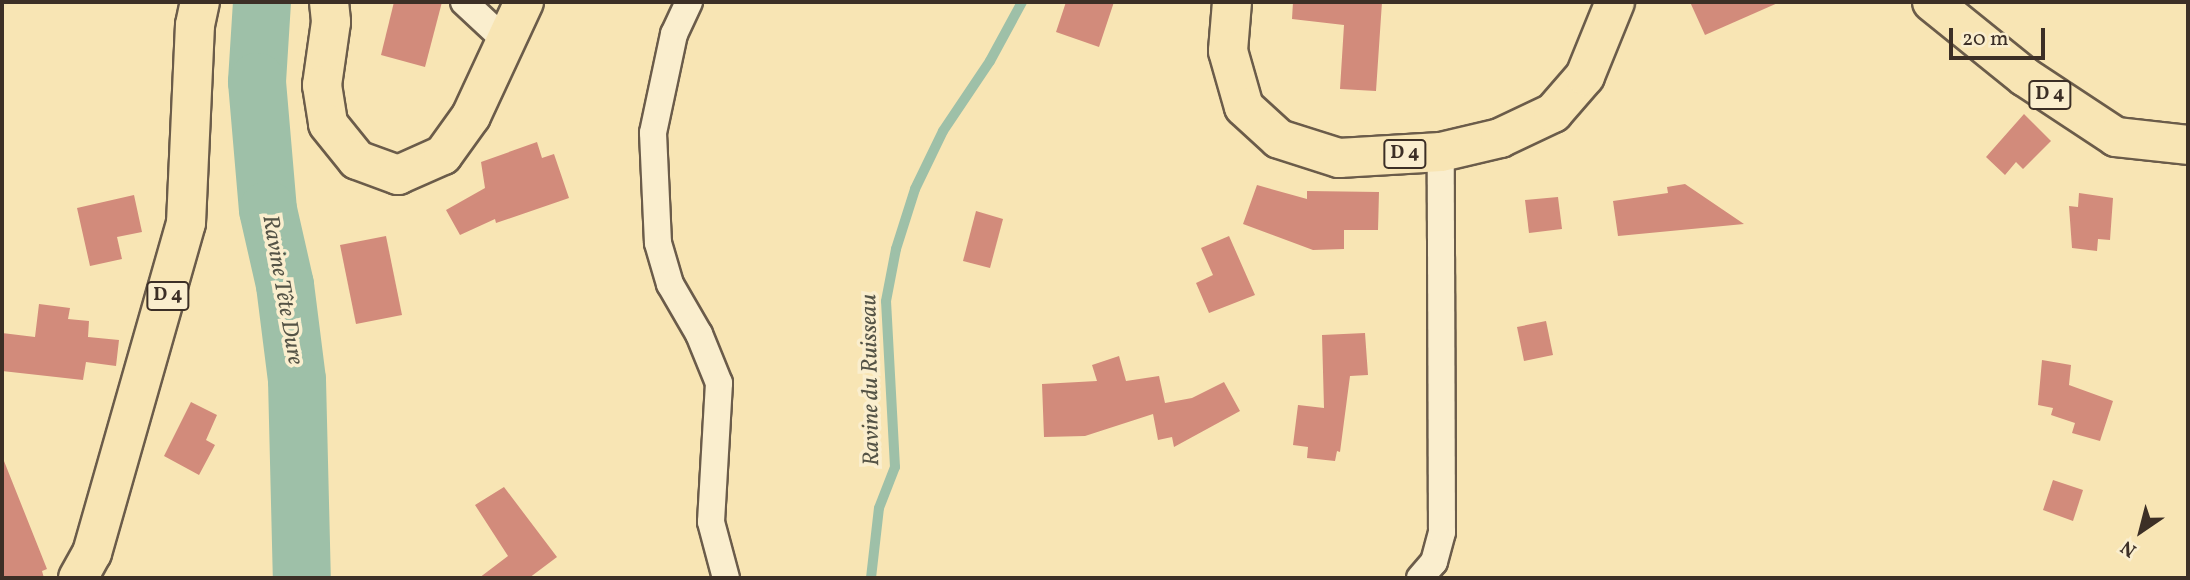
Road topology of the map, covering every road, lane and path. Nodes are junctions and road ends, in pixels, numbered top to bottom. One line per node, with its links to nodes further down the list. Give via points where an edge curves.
1 (201, 2): 12 (main road, D 4, via 195,25 186,223 92,553)
2 (329, 2): 9 (main road, via 331,22 322,85 328,124 357,160 398,175 443,155 471,116)
3 (464, 2): 9 (street)
4 (524, 2): 9 (main road)
5 (689, 2): 13 (street, via 674,34 653,133 658,243 670,284 699,334 719,383 711,522)
6 (1232, 2): 11 (main road, D 4, via 1228,51 1244,107 1279,139 1339,158)
7 (1615, 2): 11 (main road, D 4, via 1586,76 1553,113 1500,138)
8 (1932, 2): 10 (main road, D 4, via 2025,77 2116,137)
9 (506, 42)
10 (2188, 145)
11 (1441, 152): 14 (street, via 1442,532 1434,562)
12 (78, 578)
13 (726, 578)
14 (1420, 578)

